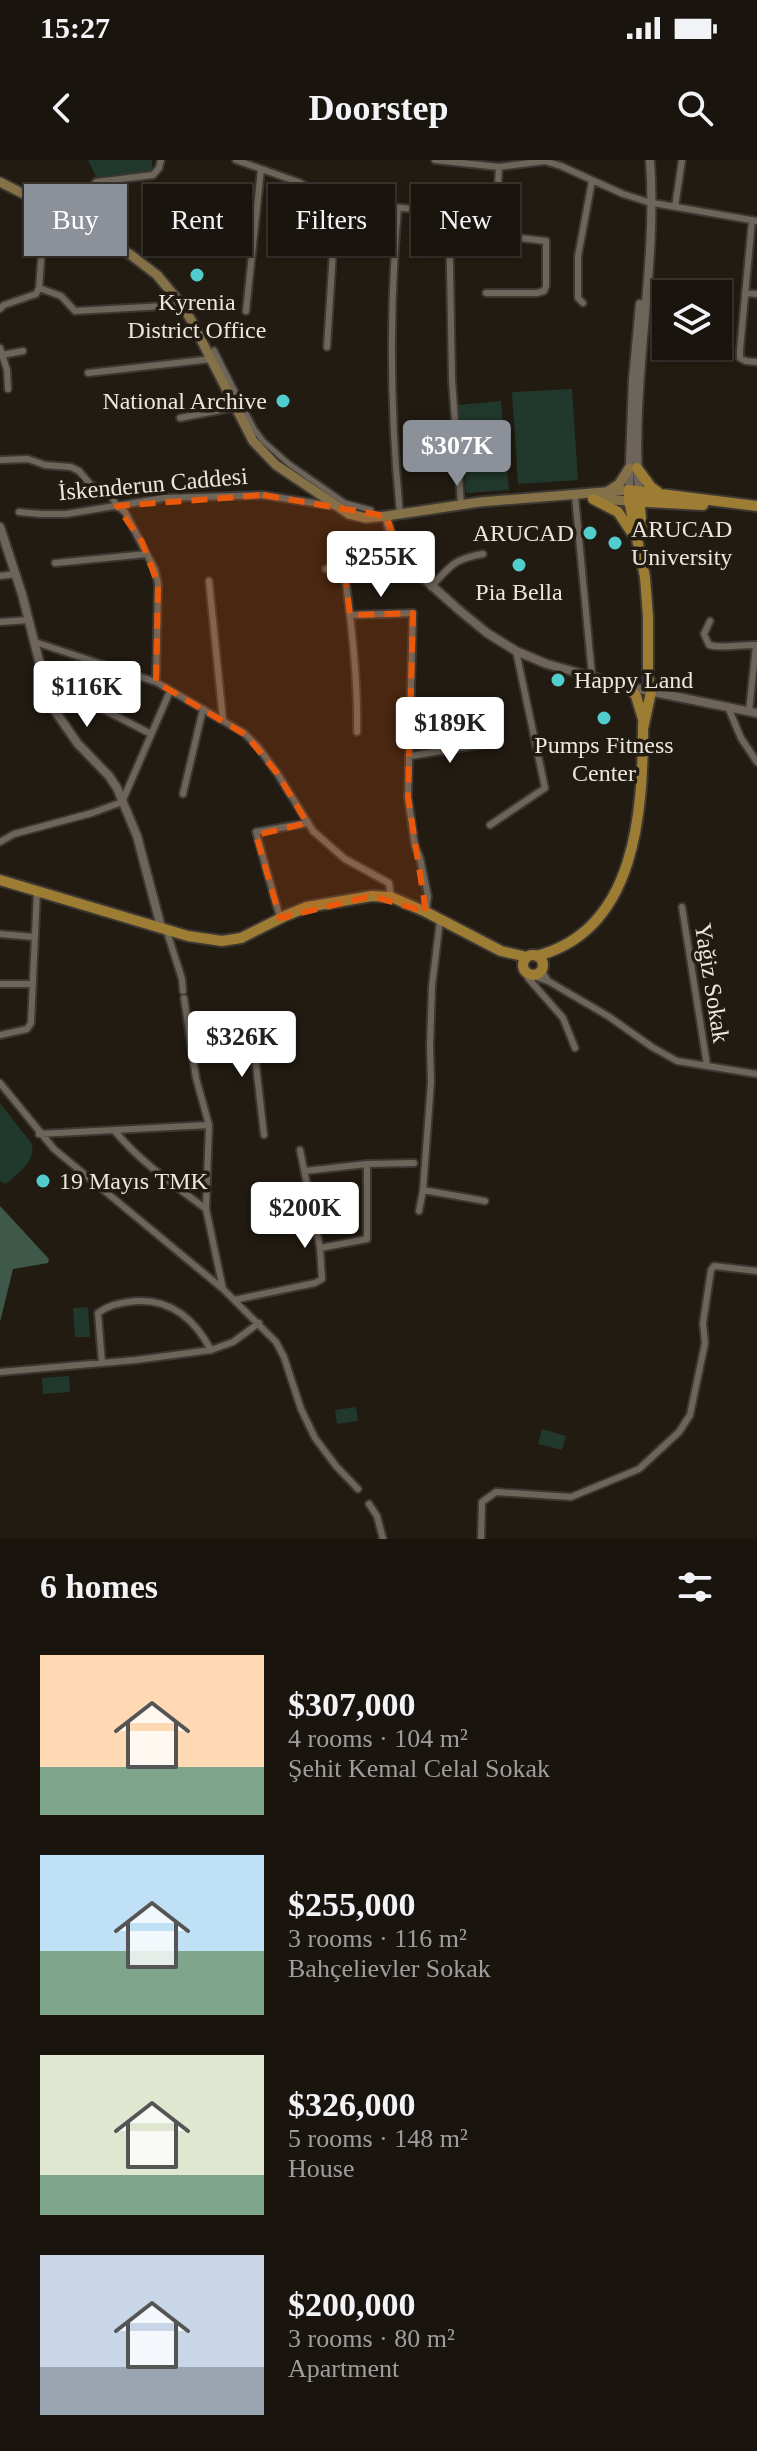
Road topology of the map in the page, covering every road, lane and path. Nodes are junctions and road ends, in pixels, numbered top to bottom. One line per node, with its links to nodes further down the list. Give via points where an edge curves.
1 (161, 160): 13 (street, via 153,175)
2 (236, 160): 10 (street)
3 (435, 160): 7 (street)
4 (647, 160): 17 (street)
5 (682, 160): 18 (street)
6 (530, 161): 8 (street); 9 (street)
7 (465, 162): 9 (street)
8 (562, 163): 11 (street)
9 (499, 167): 15 (street)
10 (261, 169): 14 (street); 35 (street)
11 (592, 181): 17 (street); 32 (street, via 578,256 578,298)
12 (0, 182): 16 (main road)
13 (95, 184)
14 (302, 184)
15 (498, 184)
16 (24, 194)
17 (651, 203): 18 (street); 46 (street); 46 (street, via 631,408)
18 (675, 207): 22 (street)
19 (395, 208): 20 (street)
20 (398, 208): 21 (street); 59 (street, via 391,364)
21 (411, 209)
22 (754, 221): 30 (street)
23 (520, 238): 29 (street, via 546,241 544,291)
24 (127, 253): 33 (main road, via 157,275)
25 (42, 256): 28 (street)
26 (333, 256): 36 (street)
27 (450, 256): 52 (street)
28 (39, 288): 33 (street, via 61,296 75,311); 34 (street)
29 (486, 293)
30 (745, 293): 31 (street); 40 (street, via 740,358)
31 (757, 294)
32 (583, 303)
33 (182, 305): 39 (main road)
34 (0, 309)
35 (246, 311)
36 (327, 347)
37 (1, 351): 38 (street); 42 (street)
38 (23, 351)
39 (213, 355): 41 (street); 43 (main road); 57 (street, via 263,441 345,503)
40 (757, 362)
41 (88, 373)
42 (8, 389)
43 (236, 407): 44 (street); 55 (main road, via 253,441 276,465)
44 (180, 418)
45 (0, 460): 54 (street, via 71,467)
46 (633, 468): 47 (main road); 49 (street); 50 (main road, via 612,490)
47 (660, 493): 49 (main road); 53 (main road)
48 (575, 496): 50 (main road, İskenderun Caddesi); 52 (main road, İskenderun Caddesi); 82 (street)
49 (634, 496): 50 (main road, İskenderun Caddesi); 51 (main road); 61 (main road); 63 (main road)
50 (595, 497): 63 (main road, via 618,512)
51 (676, 503): 53 (main road); 61 (main road, via 648,510)
52 (461, 504): 59 (main road, İskenderun Caddesi)
53 (726, 504): 56 (main road)
54 (117, 506): 55 (street, İskenderun Caddesi, via 164,498 263,495); 58 (street, İskenderun Caddesi, via 66,514); 64 (street)
55 (335, 506): 60 (main road, İskenderun Caddesi, via 366,518)
56 (757, 508)
57 (371, 510)
58 (19, 512)
59 (400, 514): 60 (main road, İskenderun Caddesi)
60 (386, 516): 66 (street)
61 (640, 522): 72 (main road)
62 (0, 527): 70 (street)
63 (639, 545): 72 (main road)
64 (147, 554): 67 (street); 83 (street, via 159,597)
65 (483, 554): 74 (street, via 461,558)
66 (402, 559): 68 (street); 74 (street)
67 (55, 563)
68 (344, 567): 69 (street); 75 (street)
69 (326, 569)
70 (16, 574): 71 (street); 76 (street)
71 (0, 576)
72 (645, 577): 87 (main road)
73 (209, 581): 91 (street)
74 (431, 587): 81 (street)
75 (350, 615): 93 (street); 96 (street, via 413,613)
76 (29, 620): 78 (street); 79 (street)
77 (710, 621): 80 (street, via 704,634 709,645)
78 (0, 622)
79 (35, 642): 83 (street); 84 (street)
80 (757, 645): 90 (street)
81 (516, 651): 82 (street); 101 (street, via 545,788)
82 (592, 676): 85 (street)
83 (156, 682): 86 (street)
84 (45, 684): 94 (street); 99 (street, via 55,711 109,776)
85 (629, 687): 87 (street); 92 (main road)
86 (170, 691): 89 (street); 94 (street)
87 (647, 691): 88 (street); 92 (main road)
88 (728, 707): 90 (street); 97 (street)
89 (203, 709): 91 (street); 98 (street)
90 (753, 712)
91 (223, 720): 100 (street, via 258,747)
92 (643, 724): 113 (main road, via 634,839 603,913)
93 (357, 732)
94 (151, 734): 99 (street)
95 (485, 744): 96 (street)
96 (410, 756): 107 (street, via 409,816 428,896)
97 (757, 762)
98 (183, 794)
99 (122, 802): 102 (street); 110 (street)
100 (307, 823): 105 (street, via 337,854 389,883); 108 (street, via 256,832)
101 (490, 825)
102 (0, 842)
103 (0, 880): 104 (main road)
104 (37, 891): 110 (main road); 112 (street)
105 (391, 897): 107 (main road); 108 (main road, via 307,907)
106 (682, 907): 125 (street, Yağiz Sokak)
107 (426, 912): 109 (main road)
108 (280, 918): 110 (main road, via 241,938 222,941)
109 (440, 920): 114 (main road); 136 (street)
110 (164, 928): 123 (street, via 182,979)
111 (0, 934): 112 (street)
112 (34, 937): 119 (street)
113 (573, 942): 115 (main road); 116 (main road)
114 (491, 947): 115 (main road); 116 (main road)
115 (532, 956): 116 (main road, via 524,961); 116 (main road, via 542,961)
116 (534, 971): 117 (street); 117 (street); 124 (street, via 528,978 563,1018)
117 (548, 981): 125 (street, via 659,1052)
118 (0, 984): 119 (street)
119 (33, 984): 122 (street, via 27,1029)
120 (267, 1019): 121 (street)
121 (251, 1021): 123 (street, via 193,1026); 131 (street)
122 (0, 1035)
123 (189, 1044): 128 (street)
124 (575, 1048)
125 (707, 1065): 126 (street)
126 (757, 1074)
127 (0, 1083): 130 (street)
128 (209, 1125): 129 (street); 138 (street)
129 (114, 1130): 130 (street); 138 (street)
130 (39, 1134): 142 (street)
131 (264, 1135)
132 (300, 1150): 135 (street)
133 (414, 1163): 134 (street)
134 (367, 1164): 135 (street); 140 (street, via 367,1239)
135 (305, 1171): 140 (street)
136 (423, 1190): 137 (street); 139 (street)
137 (485, 1201)
138 (206, 1209): 142 (street)
139 (419, 1211)
140 (320, 1248): 143 (street, via 322,1279)
141 (757, 1271): 151 (street, via 714,1266 711,1270 703,1358 690,1415 679,1432 639,1469 571,1497 488,1495 482,1502)
142 (223, 1289): 143 (street)
143 (234, 1300): 144 (street)
144 (259, 1323): 145 (street); 148 (street, via 284,1357 315,1438)
145 (211, 1350): 146 (street); 146 (street, via 175,1309 145,1300 115,1304 98,1313)
146 (102, 1363): 147 (street)
147 (0, 1372)
148 (358, 1489)
149 (369, 1504): 150 (street)
150 (383, 1539)
151 (481, 1539)

